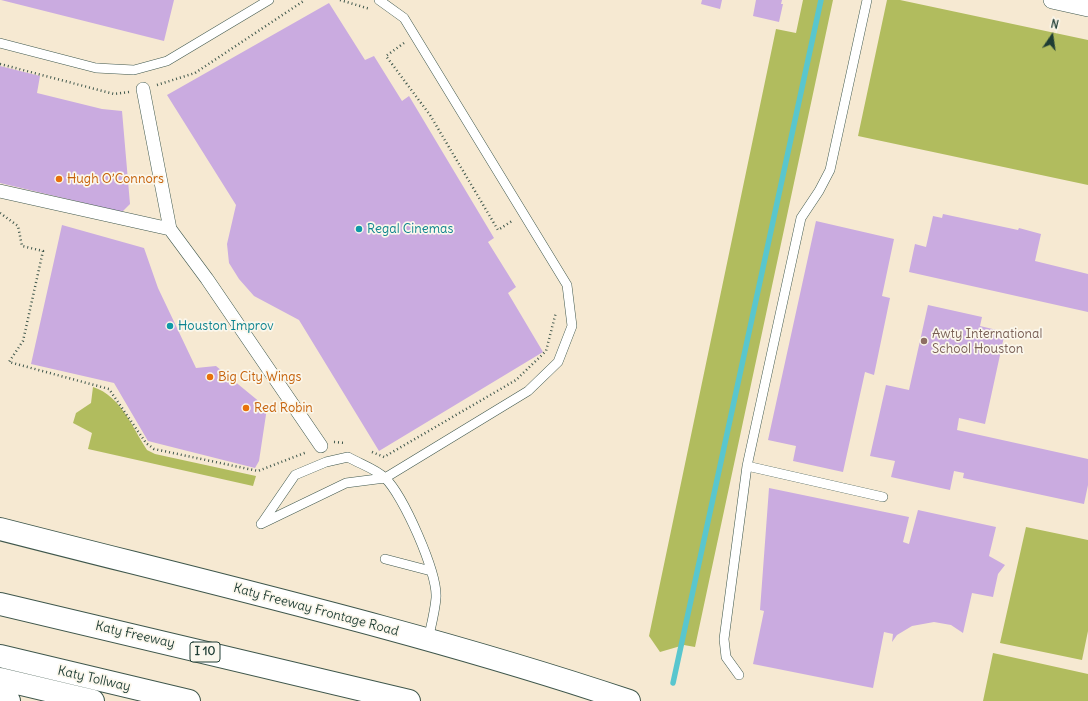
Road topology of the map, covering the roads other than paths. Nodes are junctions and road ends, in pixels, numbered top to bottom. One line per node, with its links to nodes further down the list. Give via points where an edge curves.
1 (269, 0): 6 (lane, via 167,61 134,70 96,68)
2 (379, 0): 12 (lane, via 404,18 567,285 572,326 558,362 528,392)
3 (867, 0): 11 (lane, via 830,170 801,218)
4 (1052, 0): 5 (street)
5 (1088, 8)
6 (0, 43)
7 (142, 90): 9 (street)
8 (0, 191): 9 (street)
9 (170, 229): 10 (street)
10 (321, 446)
11 (746, 466): 13 (lane); 20 (lane, via 724,639 726,657)
12 (385, 478): 12 (lane, via 346,483 261,524 295,475 326,462 348,457); 16 (lane, via 418,533)
13 (883, 497)
14 (0, 529): 18 (main road, Katy Freeway Frontage Road)
15 (385, 559): 16 (lane)
16 (431, 571): 18 (lane, via 436,596)
17 (0, 604): 26 (main road, Katy Freeway / I 10)
18 (428, 640): 27 (main road, Katy Freeway Frontage Road)
19 (0, 656): 25 (main road, Katy Tollway)
20 (739, 675)
21 (0, 679): 24 (main road)
22 (0, 699): 23 (main road)
23 (9, 701)
24 (93, 701)
25 (189, 701)
26 (410, 701)
27 (629, 701)

